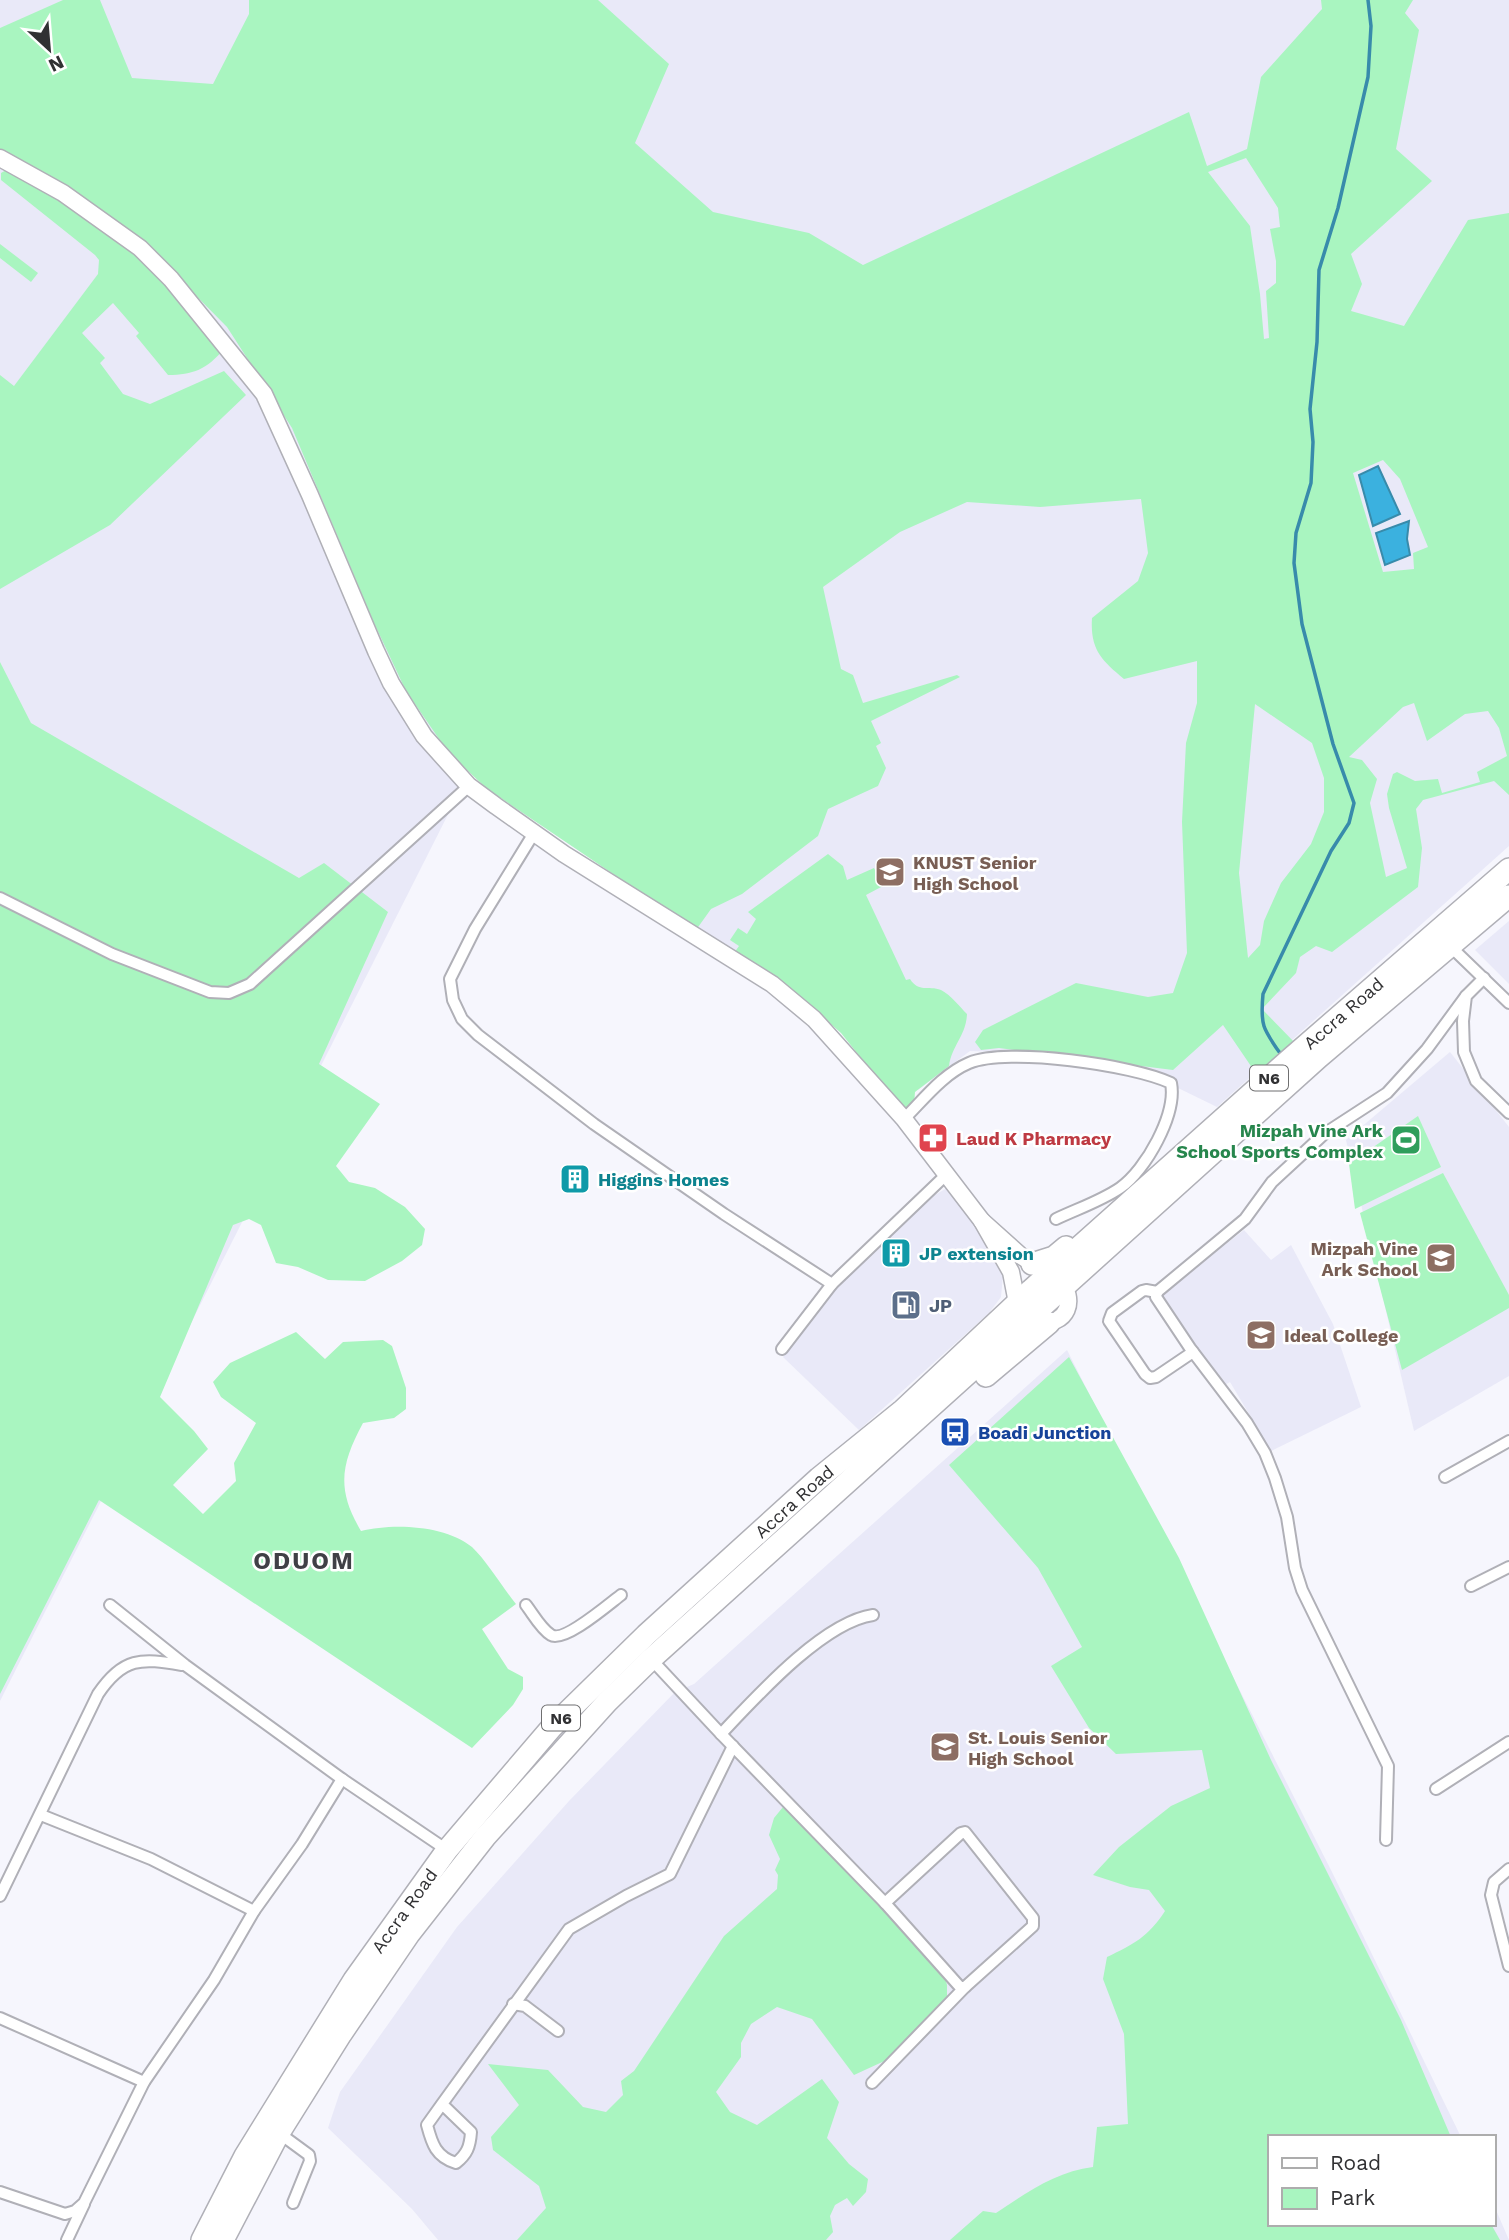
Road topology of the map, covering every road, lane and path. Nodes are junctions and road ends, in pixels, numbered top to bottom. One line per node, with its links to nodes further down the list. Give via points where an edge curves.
1 (0, 158): 2 (street, via 63,193 140,248 172,279 264,394 391,682 424,736)
2 (469, 786): 3 (street); 6 (street, via 250,984 229,993 210,992 112,954)
3 (534, 833): 12 (street, via 772,984 814,1019); 17 (street, via 450,979 462,1019 594,1124)
4 (1509, 869): 16 (highway, Accra Road / N6)
5 (1509, 896): 7 (highway, Accra Road / N6)
6 (0, 898)
7 (1450, 946): 8 (street); 16 (highway, Accra Road / N6, via 1319,1058)
8 (1484, 978): 9 (street); 10 (street)
9 (1466, 996): 11 (street, via 1464,1052 1476,1081); 18 (street, via 1387,1093 1324,1134 1272,1182 1245,1219)
10 (1509, 1003)
11 (1509, 1114)
12 (904, 1119): 13 (street); 14 (street, via 945,1077 983,1058 1055,1059 1171,1083 1167,1121 1139,1169 1121,1187)
13 (947, 1174): 15 (street); 17 (street)
14 (1056, 1219)
15 (982, 1221): 16 (street); 19 (street)
16 (1049, 1274): 19 (highway, Accra Road / N6)
17 (832, 1284): 20 (street)
18 (1157, 1292): 21 (street); 21 (street, via 1142,1291 1112,1313 1109,1321 1150,1378)
19 (1032, 1315): 30 (highway, Accra Road / N6); 39 (highway, Accra Road / N6, via 819,1478 600,1679 528,1754)
20 (782, 1349)
21 (1193, 1352): 38 (street, via 1247,1423 1275,1478 1302,1590 1388,1766)
22 (1509, 1441): 23 (street)
23 (1445, 1477)
24 (1509, 1567): 25 (street)
25 (1471, 1586)
26 (621, 1595): 28 (street, via 559,1637 551,1635)
27 (110, 1605): 31 (street)
28 (526, 1605)
29 (873, 1615): 32 (street, via 845,1625 808,1651)
30 (651, 1659): 32 (street); 52 (highway, Accra Road / N6, via 520,1798 434,1899)
31 (185, 1665): 35 (street); 37 (street, via 138,1661 108,1679)
32 (721, 1734): 34 (street)
33 (1509, 1742): 36 (street)
34 (733, 1746): 42 (street); 46 (street, via 670,1874 569,1929)
35 (342, 1779): 39 (street); 43 (street)
36 (1436, 1789)
37 (41, 1815): 41 (street); 43 (street, via 150,1859)
38 (1386, 1840)
39 (447, 1850): 57 (highway, Accra Road / N6, via 354,1980 288,2084)
40 (1509, 1869): 44 (street, via 1494,1882 1491,1895)
41 (0, 1896)
42 (885, 1903): 45 (street, via 960,1987); 45 (street, via 961,1833 969,1835 1033,1918 1033,1926)
43 (254, 1911): 49 (street, via 214,1980)
44 (1509, 1966)
45 (965, 1987): 50 (street)
46 (513, 2004): 48 (street, via 524,2006); 51 (street)
47 (0, 2018): 49 (street)
48 (558, 2031)
49 (144, 2082): 54 (street)
50 (872, 2083)
51 (442, 2104): 51 (street, via 427,2124 432,2146 443,2159 456,2163 471,2146 471,2132)
52 (279, 2133): 55 (street, via 309,2155); 58 (highway, Accra Road / N6)
53 (0, 2192): 54 (street, via 65,2214)
54 (85, 2203): 56 (street)
55 (293, 2203)
56 (67, 2240)
57 (202, 2240)
58 (223, 2240)

